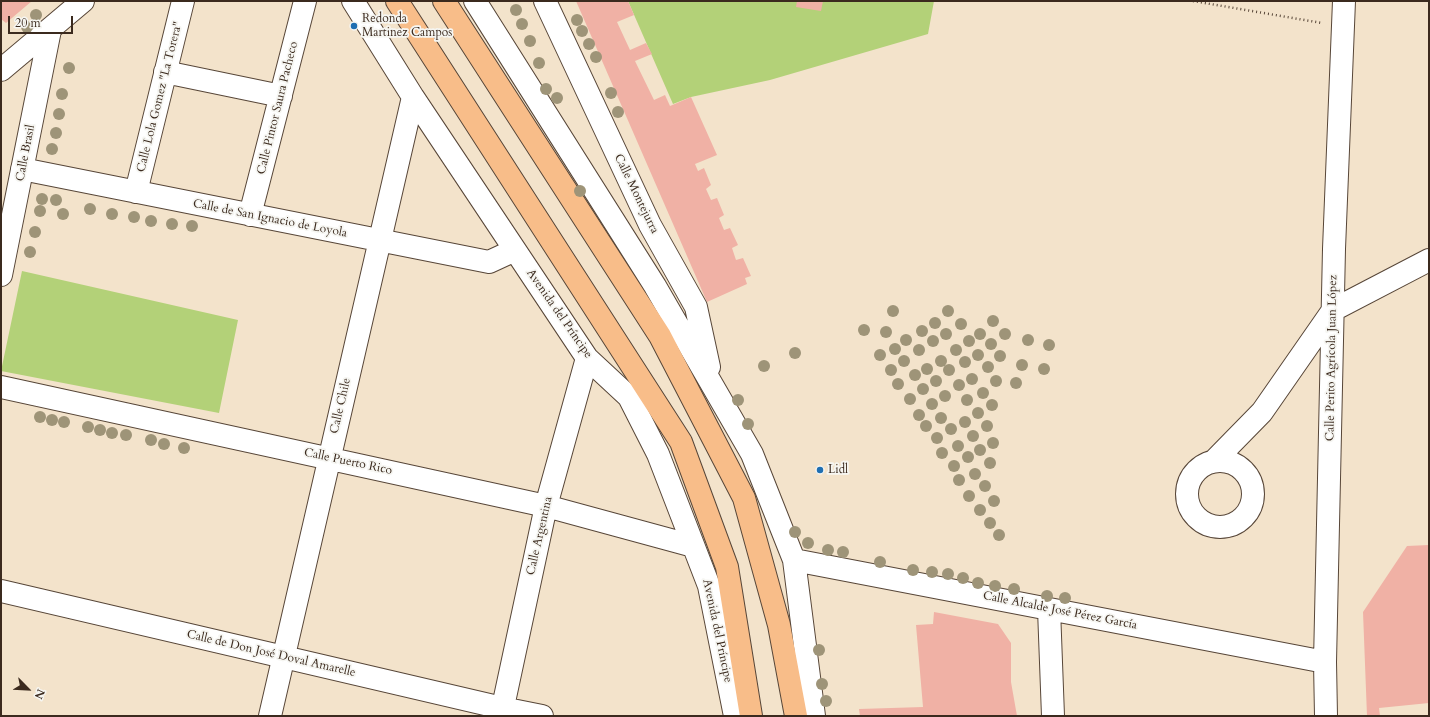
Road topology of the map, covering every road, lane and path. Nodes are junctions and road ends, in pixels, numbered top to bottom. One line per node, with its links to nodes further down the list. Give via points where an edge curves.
1 (82, 1): 12 (street)
2 (183, 1): 14 (street, Calle Lola Gomez "La Torera")
3 (305, 1): 15 (street, Calle Pintor Saura Pacheco)
4 (353, 1): 16 (street, Avenida del Príncipe)
5 (397, 1): 41 (main road, Avenida del Príncipe, via 681,442 727,567)
6 (444, 1): 42 (main road, via 660,336 744,498 779,625)
7 (475, 1): 27 (street, via 655,286)
8 (545, 1): 27 (street, Calle Montejurra, via 650,225 696,307)
9 (1193, 1): 11 (path)
10 (1344, 1): 11 (street, Calle Perito Agrícola Juan López)
11 (1343, 27): 24 (street, Calle Perito Agrícola Juan López)
12 (50, 30): 13 (street); 17 (street, Calle Brasil)
13 (3, 64)
14 (165, 72): 15 (street); 18 (street, Calle Lola Gomez "La Torera")
15 (281, 96): 19 (street, Calle Pintor Saura Pacheco)
16 (413, 97): 20 (street, Calle Chile); 21 (street, Avenida del Príncipe)
17 (22, 170): 18 (street, Calle de San Ignacio de Loyola); 23 (street, Calle Brasil)
18 (136, 192): 19 (street, Calle de San Ignacio de Loyola)
19 (250, 215): 20 (street, Calle de San Ignacio de Loyola)
20 (380, 241): 21 (street, Calle de San Ignacio de Loyola, via 488,262); 28 (street, Calle Chile)
21 (515, 250): 25 (street, Avenida del Príncipe)
22 (1429, 260): 24 (street)
23 (1, 275)
24 (1333, 310): 29 (street, via 1262,412); 36 (street, Calle Perito Agrícola Juan López)
25 (587, 358): 30 (street, Calle Argentina); 31 (street, Avenida del Príncipe, via 629,397 658,454)
26 (1, 387): 28 (street, Calle Puerto Rico)
27 (715, 389): 32 (street, via 752,454)
28 (330, 458): 30 (street, Calle Puerto Rico); 35 (street, Calle Chile)
29 (1214, 461)
30 (546, 506): 31 (street, Calle Puerto Rico); 37 (street, Calle Argentina)
31 (692, 546): 40 (street, Avenida del Príncipe, via 709,586)
32 (794, 560): 34 (street, Calle Alcalde José Pérez García); 43 (street)
33 (1, 590): 35 (street, Calle de Don José Doval Amarelle)
34 (1049, 609): 36 (street, Calle Alcalde José Pérez García); 44 (street)
35 (284, 657): 37 (street, Calle de Don José Doval Amarelle); 38 (street, Calle Chile)
36 (1325, 662): 45 (street, Calle Perito Agrícola Juan López)
37 (502, 712): 39 (street, Calle de Don José Doval Amarelle)
38 (270, 716)
39 (542, 716)
40 (735, 716)
41 (751, 716)
42 (796, 716)
43 (814, 716)
44 (1053, 716)
45 (1326, 716)

